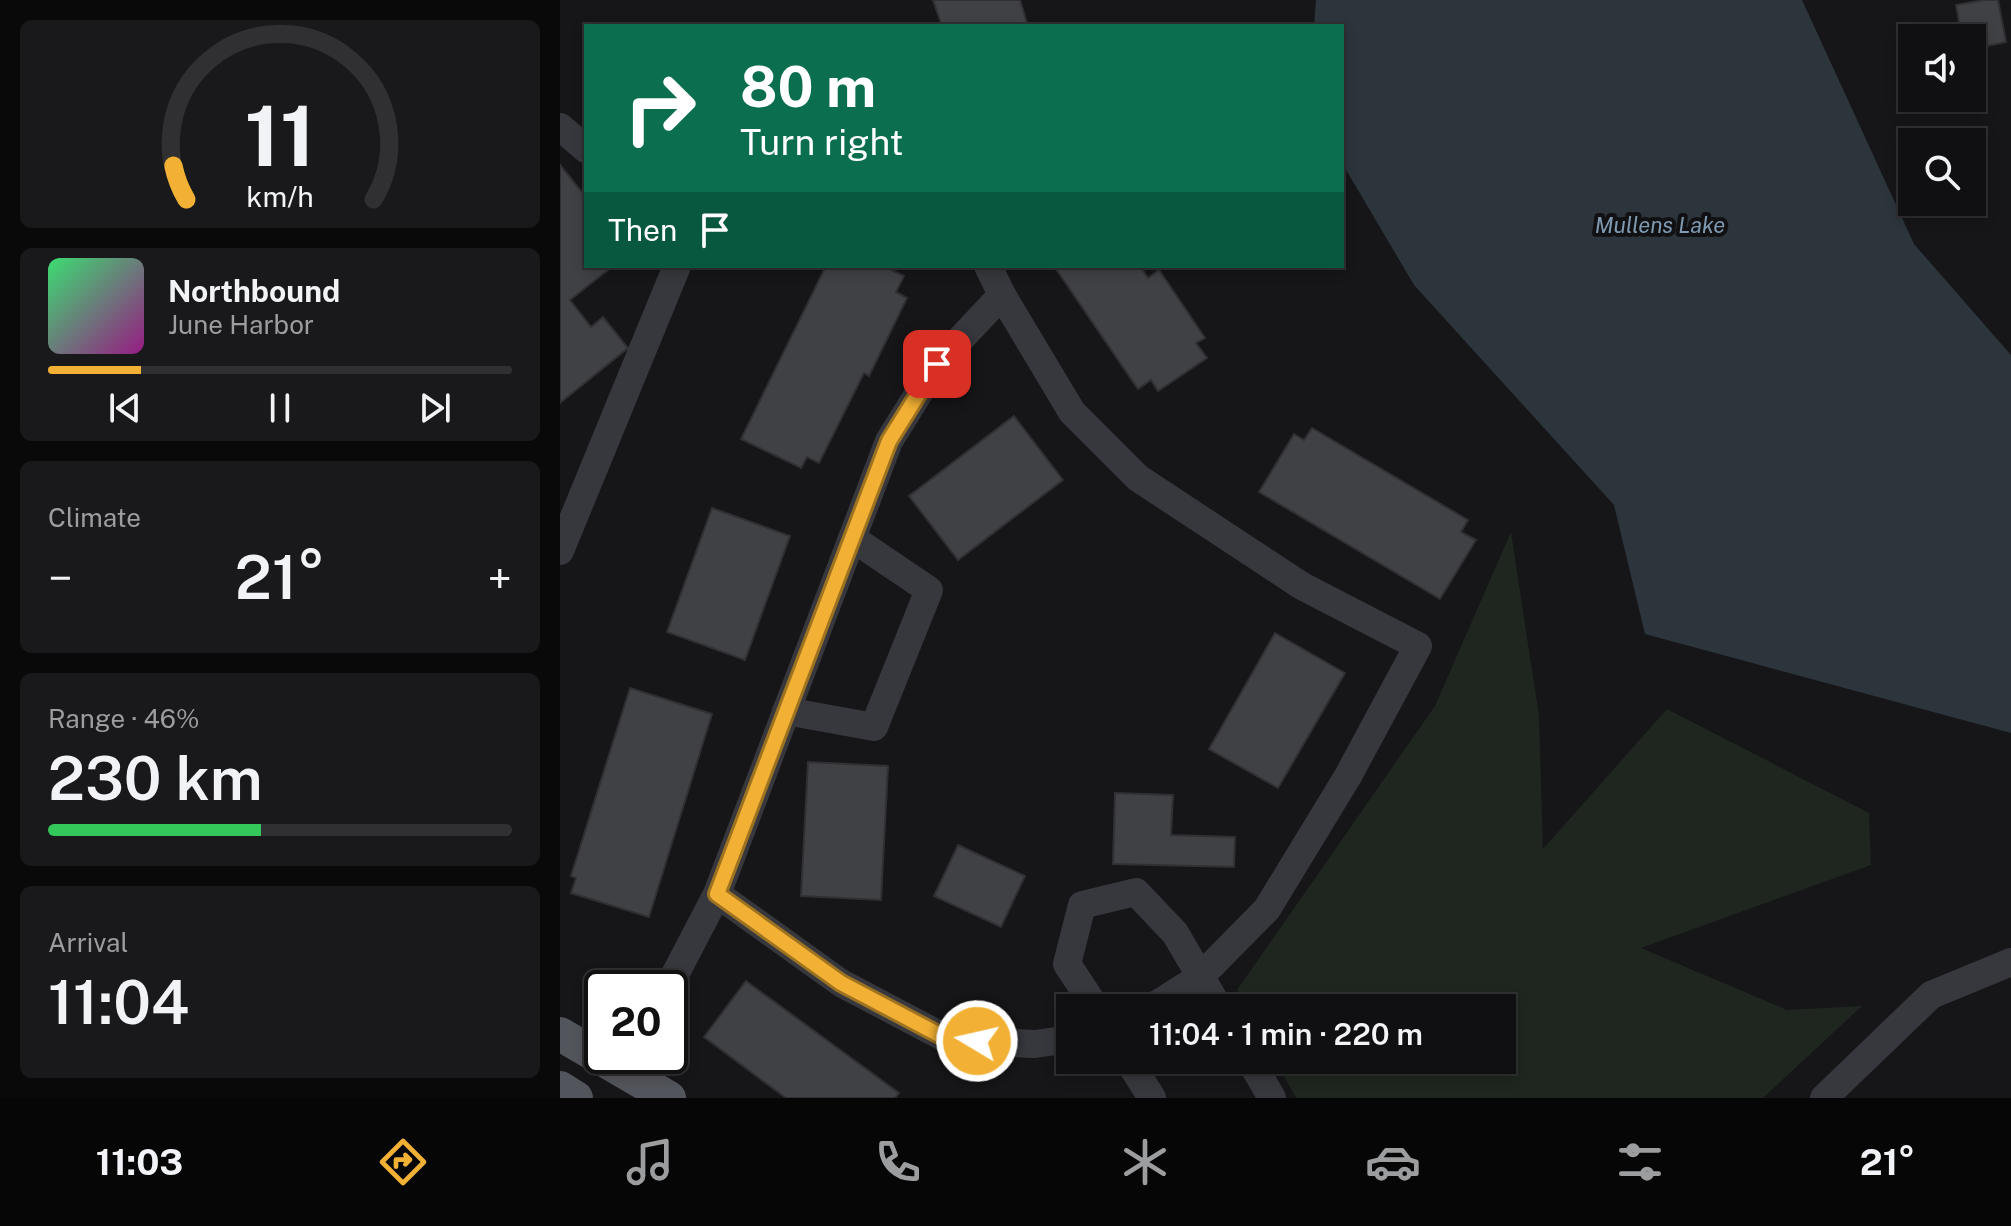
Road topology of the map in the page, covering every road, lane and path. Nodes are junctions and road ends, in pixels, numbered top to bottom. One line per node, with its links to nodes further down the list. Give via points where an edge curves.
1 (560, 127): 2 (street)
2 (584, 147)
3 (676, 268): 6 (street)
4 (989, 268): 5 (street)
5 (1002, 295): 7 (street, via 937,364 889,441); 12 (street, via 1072,412 1138,478 1302,586 1418,646 1348,776 1267,909)
6 (563, 532)
7 (852, 538): 8 (street); 8 (street, via 929,590 874,727)
8 (786, 711): 9 (street)
9 (717, 894): 11 (street); 17 (street, via 841,983 949,1040)
10 (2011, 962): 25 (street, via 1931,995)
11 (677, 970)
12 (1200, 977): 13 (street, via 1175,933 1136,892 1082,905 1067,964); 14 (street); 15 (street)
13 (1087, 994)
14 (1173, 994)
15 (1210, 994)
16 (560, 1034): 22 (main road)
17 (1056, 1041)
18 (1137, 1074): 23 (street)
19 (1258, 1074): 24 (street)
20 (560, 1088): 21 (main road)
21 (576, 1098)
22 (669, 1098)
23 (1152, 1098)
24 (1272, 1098)
25 (1824, 1098)

